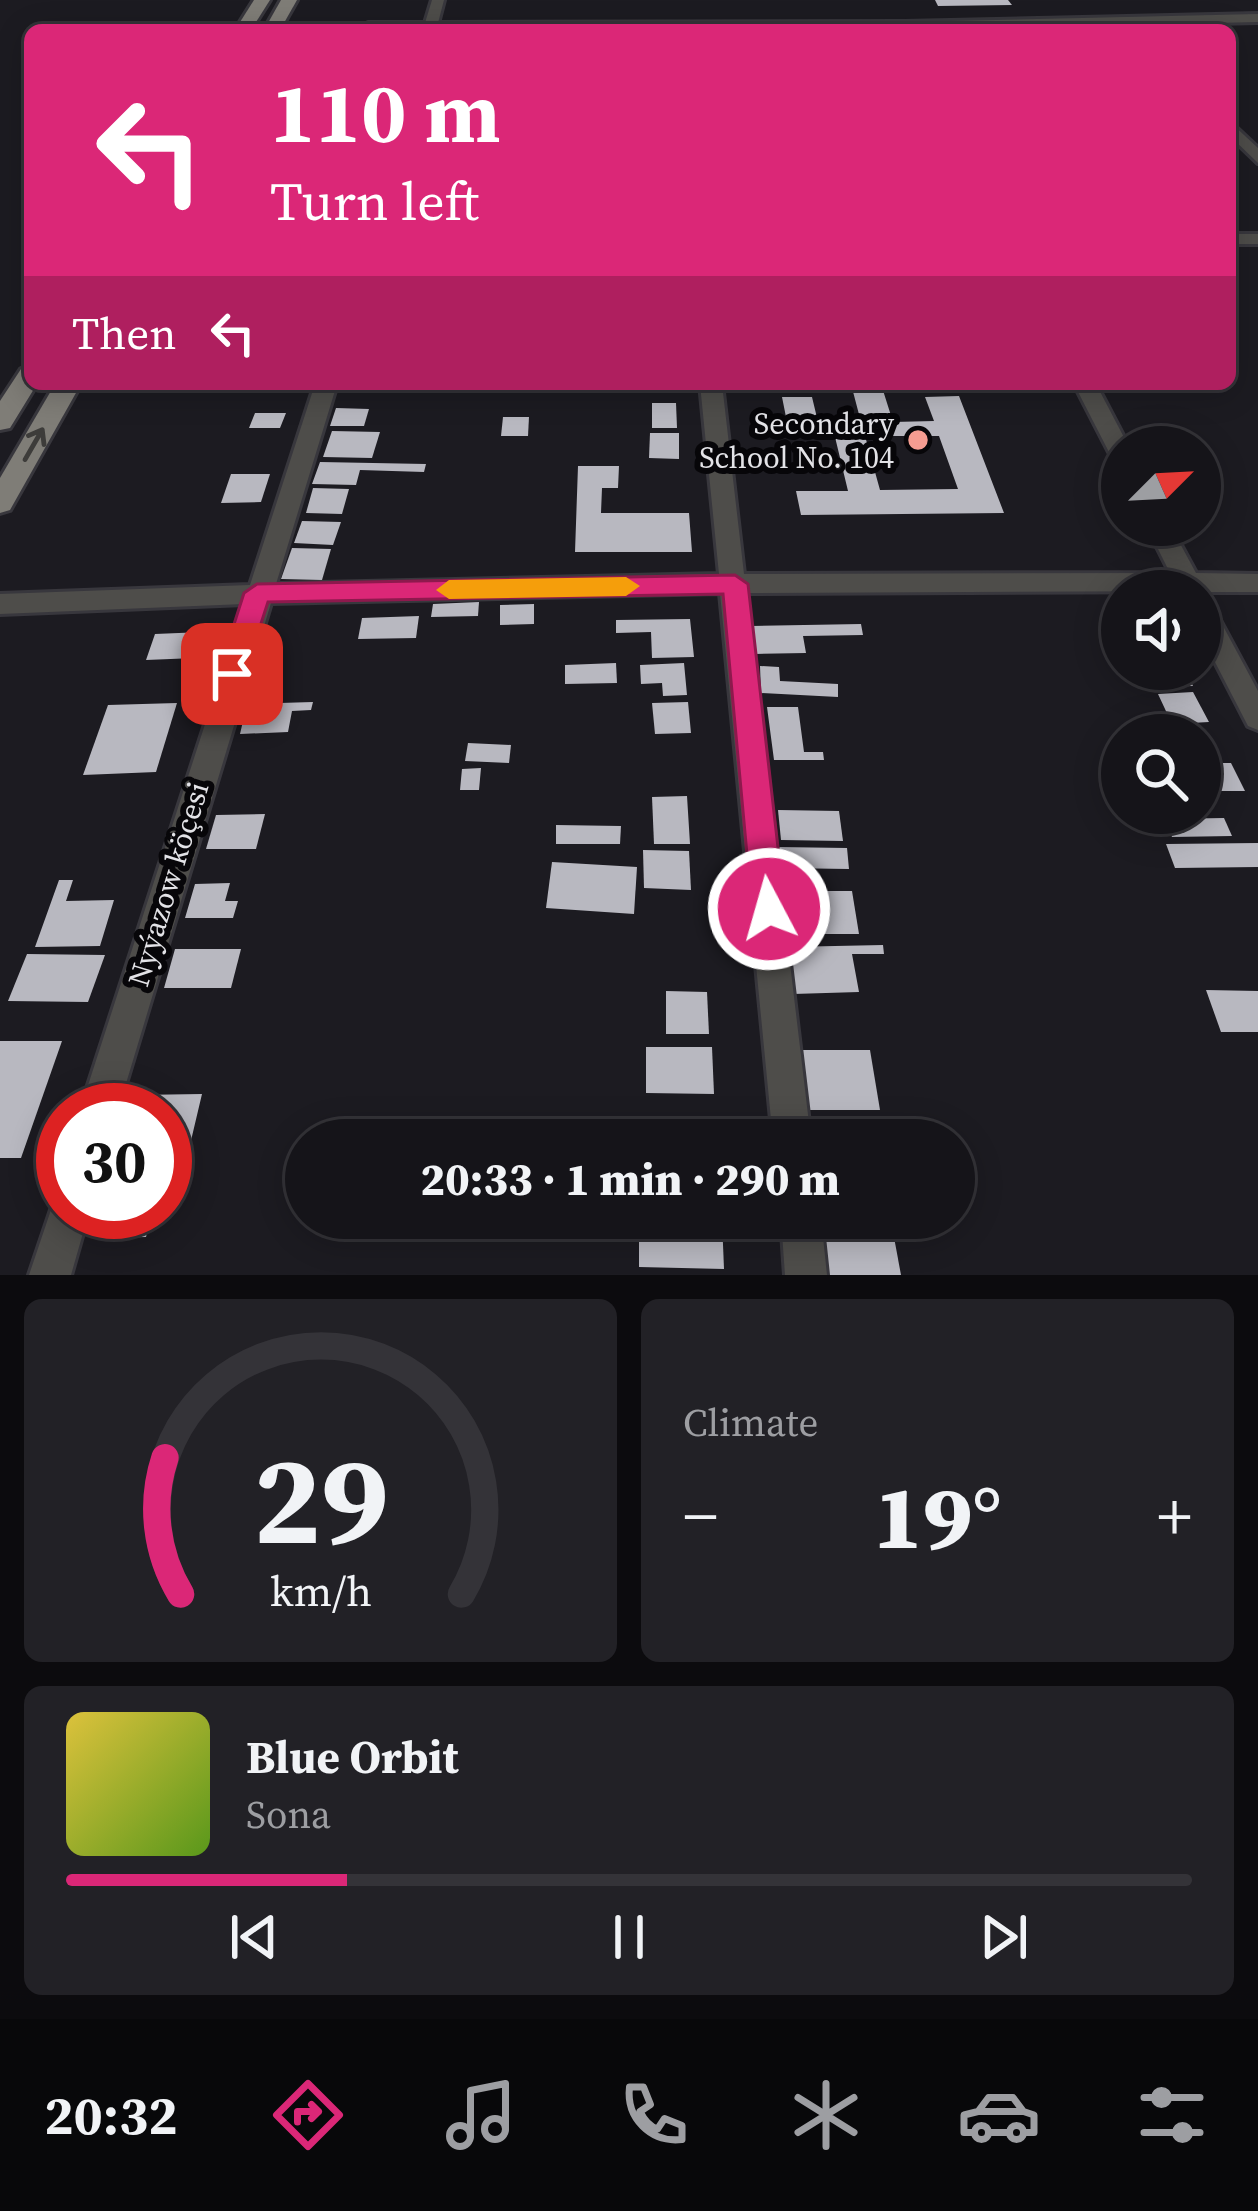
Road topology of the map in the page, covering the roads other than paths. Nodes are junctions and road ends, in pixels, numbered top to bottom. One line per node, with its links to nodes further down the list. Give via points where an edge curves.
1 (1258, 18): 6 (street)
2 (668, 22): 3 (street); 4 (street)
3 (904, 23): 5 (street)
4 (588, 24)
5 (983, 24)
6 (1170, 24)
7 (1236, 134): 8 (street)
8 (1258, 158)
9 (24, 384): 14 (main road)
10 (65, 390): 16 (main road, one-way to 10)
11 (324, 390): 21 (street, Nyýazow köçesi)
12 (712, 390): 18 (street)
13 (1088, 390): 15 (street)
14 (0, 422)
15 (1107, 426)
16 (0, 503)
17 (1258, 583): 19 (street)
18 (735, 584): 20 (street); 21 (street); 26 (street)
19 (1221, 589)
20 (1101, 591)
21 (257, 593): 22 (street); 25 (street, Nyýazow köçesi)
22 (0, 604)
23 (1221, 647): 24 (street)
24 (1258, 718)
25 (107, 1083)
26 (790, 1119)
27 (61, 1239): 29 (street)
28 (802, 1239): 30 (street)
29 (50, 1275)
30 (806, 1275)

